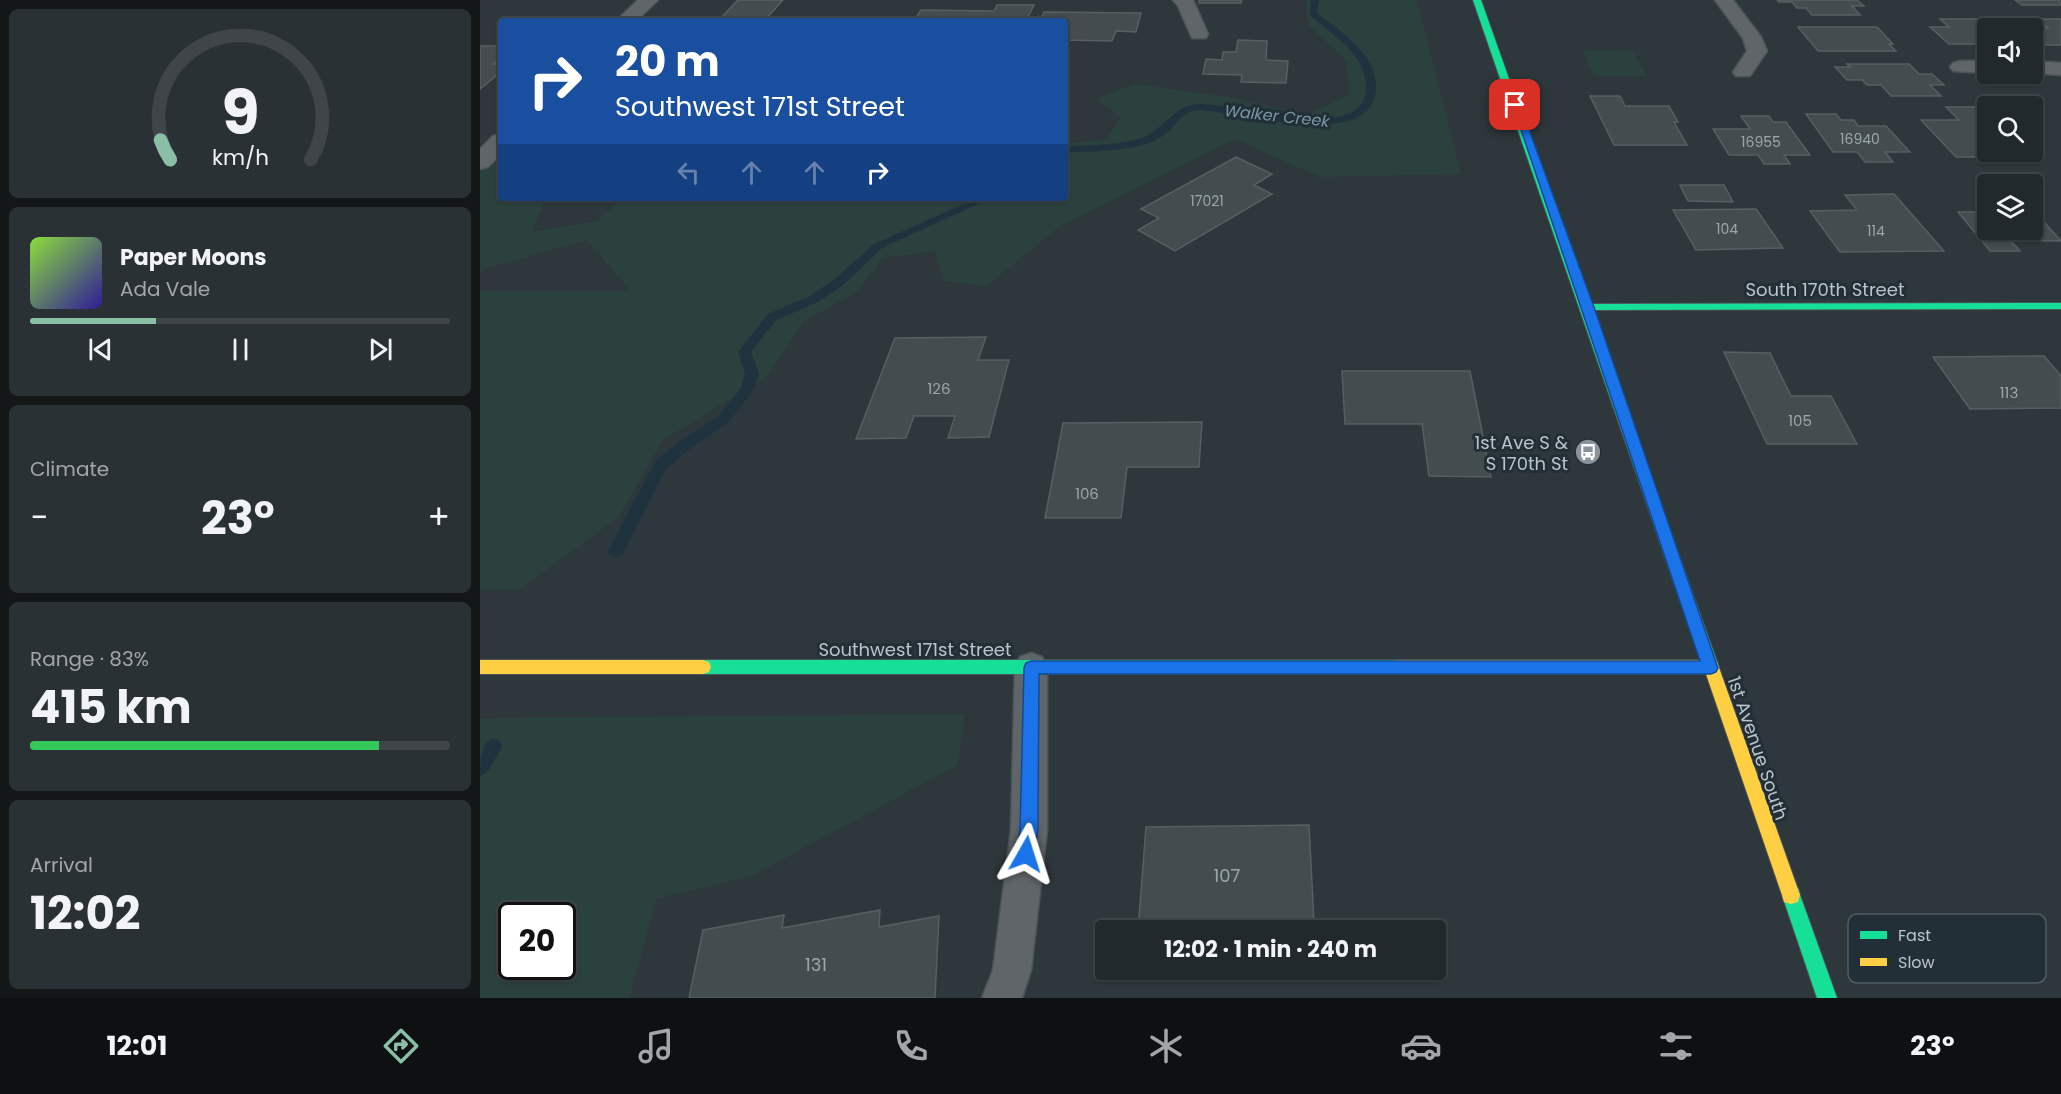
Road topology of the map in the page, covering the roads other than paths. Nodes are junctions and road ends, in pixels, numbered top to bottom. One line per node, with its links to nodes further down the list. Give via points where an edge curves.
1 (649, 0): 5 (street)
2 (1182, 0): 6 (street)
3 (1478, 0): 15 (main road, 1st Avenue South)
4 (1724, 0): 11 (street, via 1752,37 1757,51)
5 (628, 18)
6 (1199, 34)
7 (1960, 67): 8 (street)
8 (1977, 67)
9 (2043, 68): 10 (street)
10 (2061, 69)
11 (1743, 72)
12 (498, 144): 13 (street)
13 (480, 162)
14 (2061, 306): 15 (main road, South 170th Street)
15 (1588, 307): 18 (main road, 1st Avenue South)
16 (480, 668): 17 (main road, Southwest 171st Street)
17 (1031, 668): 18 (main road, Southwest 171st Street); 19 (lane, via 1029,830 1012,970)
18 (1711, 668): 20 (main road, 1st Avenue South)
19 (1002, 998)
20 (1827, 998)

